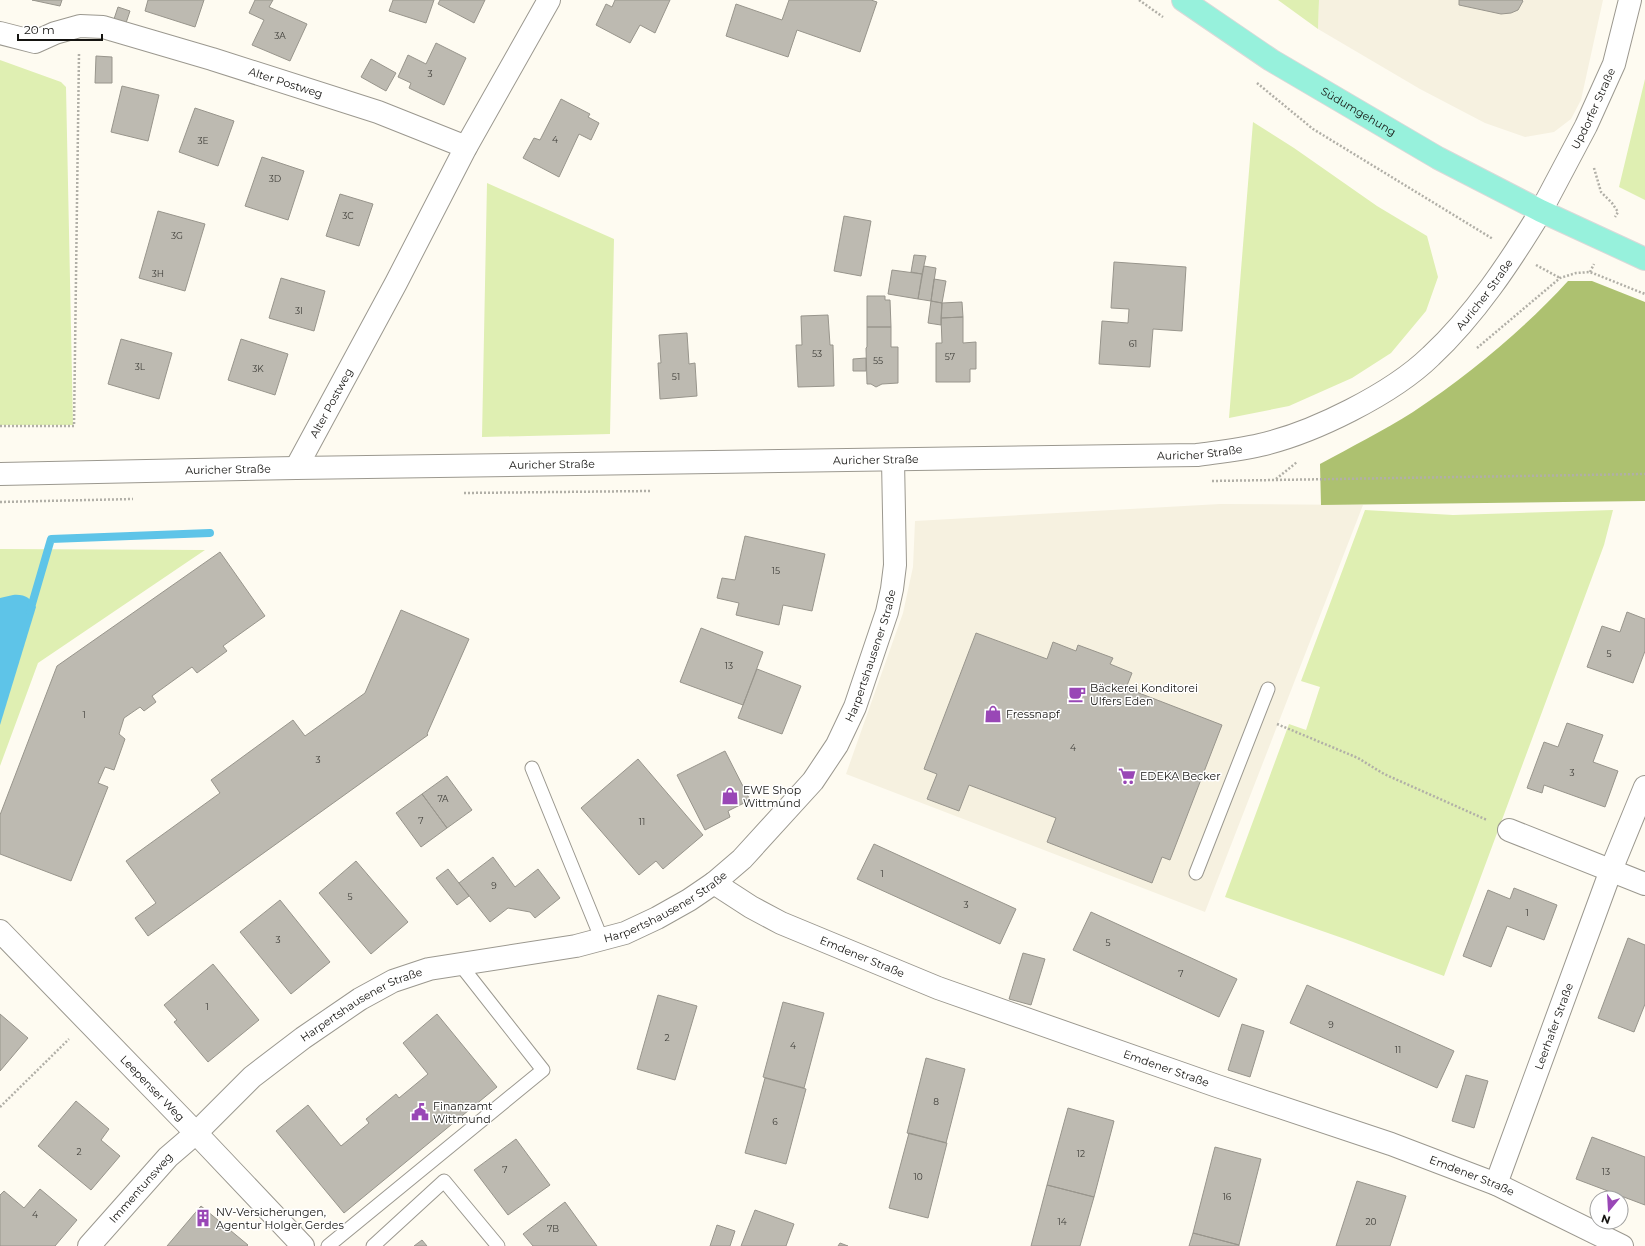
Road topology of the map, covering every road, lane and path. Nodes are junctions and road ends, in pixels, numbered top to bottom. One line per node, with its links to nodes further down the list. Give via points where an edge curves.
1 (549, 0): 9 (street, Alter Postweg)
2 (1139, 0): 5 (path)
3 (1183, 0): 11 (main road, Südumgehung, via 1271,60 1438,158)
4 (1630, 0): 11 (street, Updorfer Straße, via 1614,64 1586,126)
5 (1169, 21)
6 (80, 26): 7 (street, Alter Postweg, via 35,42); 9 (street, Alter Postweg, via 103,27 212,59 378,112); 17 (path, via 74,426)
7 (0, 33)
8 (1252, 80): 13 (path, via 1313,129)
9 (466, 147): 19 (street, Alter Postweg)
10 (1592, 162): 12 (path, via 1601,192 1618,212)
11 (1540, 211): 12 (main road); 13 (street, Auricher Straße)
12 (1605, 241): 14 (main road); 16 (path, via 1590,272)
13 (1516, 253): 15 (path); 18 (street, Auricher Straße, via 1457,329 1430,357 1390,387 1319,425 1260,445 1197,455)
14 (1645, 259)
15 (1560, 278)
16 (1645, 294)
17 (0, 426)
18 (893, 460): 19 (street, Auricher Straße); 30 (street, Harpertshausener Straße, via 895,565 892,588 885,619 855,707 837,745 814,781 742,859)
19 (296, 468): 20 (street, Auricher Straße)
20 (0, 474)
21 (1645, 474): 22 (path)
22 (1276, 480)
23 (1268, 689): 24 (lane)
24 (1258, 716): 27 (path, via 1358,758 1384,774); 29 (lane)
25 (532, 768): 33 (lane)
26 (1645, 787): 28 (street, Leerhafer Straße)
27 (1509, 830): 28 (street)
28 (1611, 870): 31 (street); 38 (street, Leerhafer Straße)
29 (1196, 873)
30 (714, 883): 33 (street, Harpertshausener Straße, via 657,918 625,934); 38 (street, Emdener Straße, via 781,923 938,988 1391,1144)
31 (1645, 884)
32 (0, 931): 35 (street, Leepenser Weg)
33 (602, 940): 34 (street, Harpertshausener Straße)
34 (459, 963): 37 (street, Harpertshausener Straße, via 429,969 394,981 360,999 303,1038 252,1078); 41 (lane, via 543,1070)
35 (85, 1021): 36 (path); 37 (street, Leepenser Weg)
36 (0, 1107)
37 (196, 1133): 39 (street, Immentunsweg, via 168,1157); 40 (street, Leepenser Weg)
38 (1496, 1184): 44 (street, Emdener Straße)
39 (89, 1246)
40 (303, 1246)
41 (328, 1246)
42 (373, 1246): 43 (lane, via 444,1181)
43 (498, 1246)
44 (1622, 1246)

